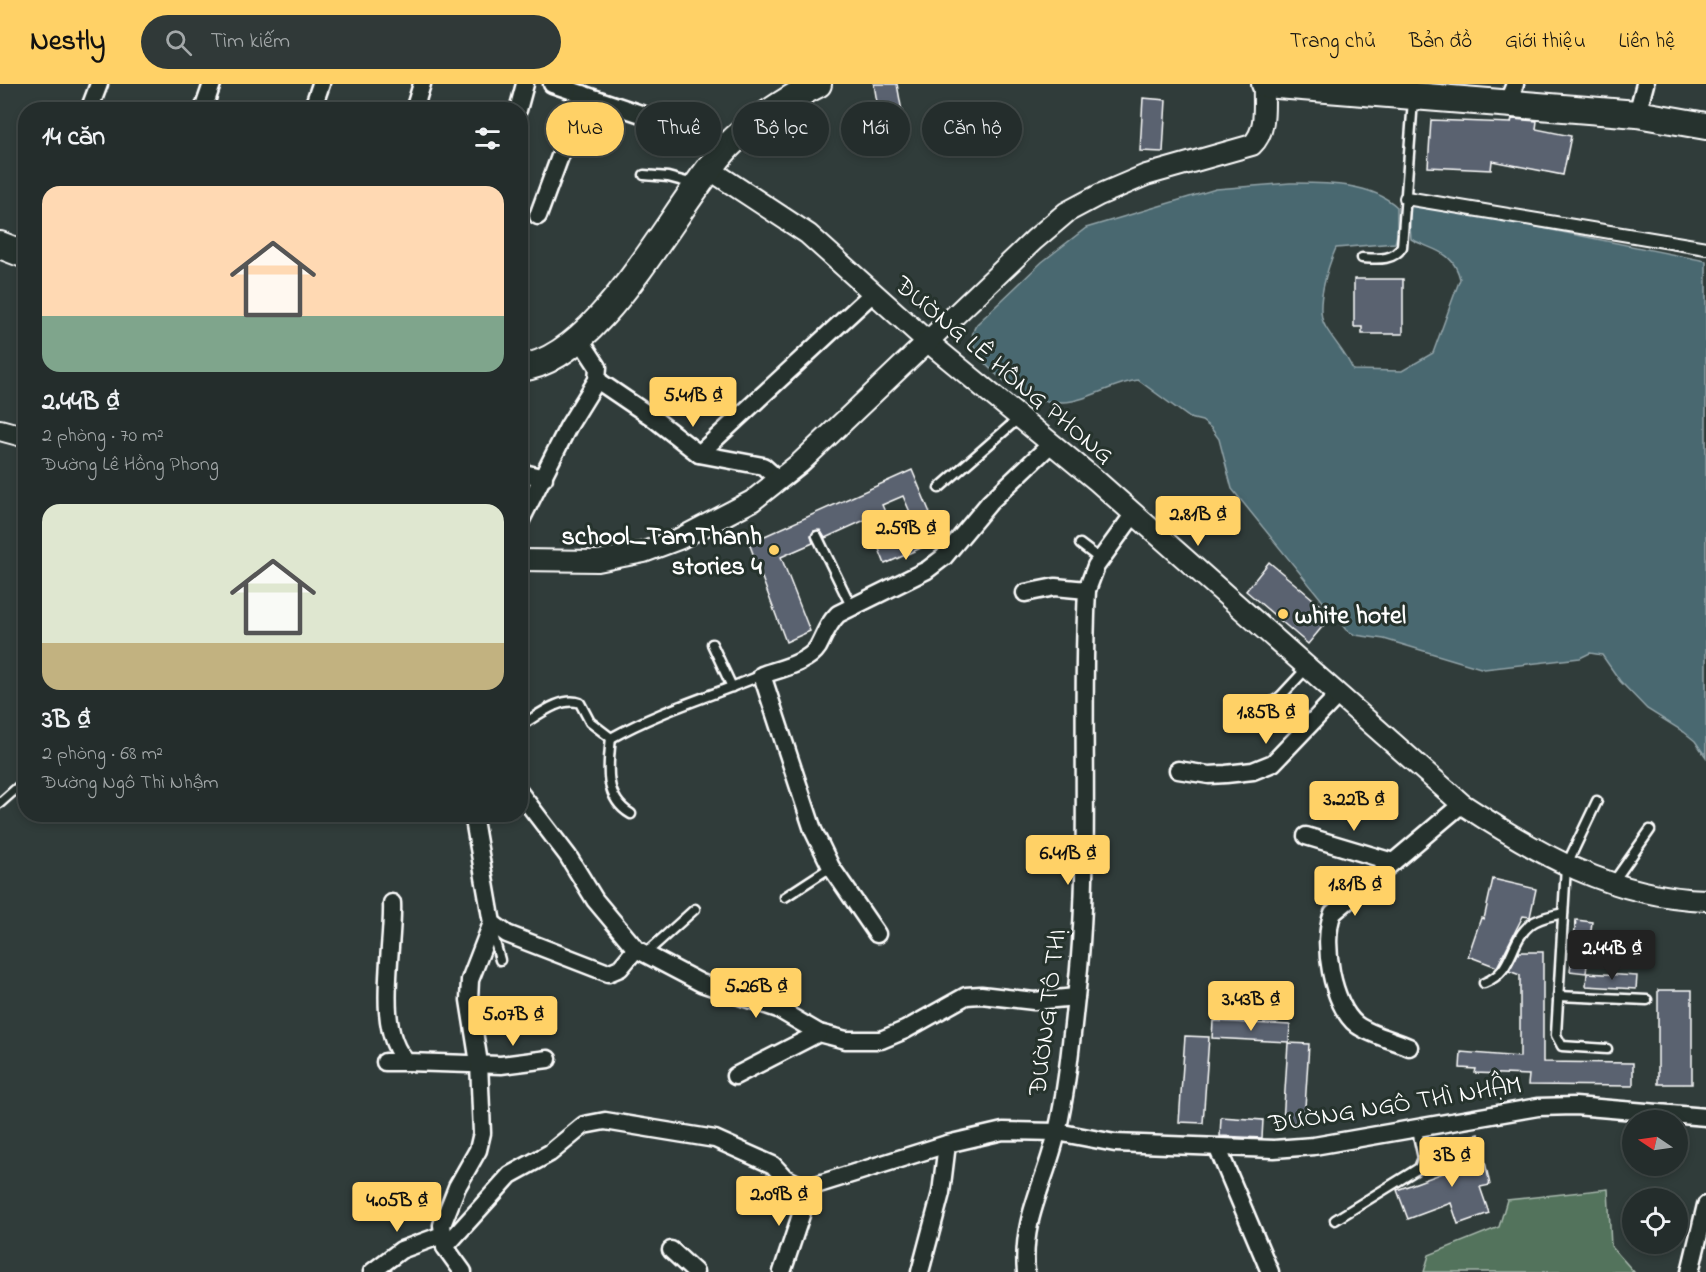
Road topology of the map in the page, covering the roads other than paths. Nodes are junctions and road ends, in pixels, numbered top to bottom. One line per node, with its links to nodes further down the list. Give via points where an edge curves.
1 (99, 84): 15 (street)
2 (212, 84): 16 (street)
3 (321, 84): 17 (street)
4 (422, 84): 18 (street)
5 (525, 84): 19 (street)
6 (818, 84): 22 (main road, via 794,96)
7 (1265, 84): 10 (main road); 33 (street, via 1262,129 1252,145 1146,175 1067,212)
8 (1645, 84): 20 (street)
9 (560, 85): 13 (street)
10 (1351, 86): 11 (main road)
11 (1386, 89): 12 (main road)
12 (1416, 91): 14 (main road); 25 (lane)
13 (583, 94): 22 (street); 26 (street)
14 (1511, 94): 20 (main road)
15 (92, 102)
16 (206, 102)
17 (315, 102)
18 (416, 102)
19 (520, 102)
20 (1637, 114): 21 (main road)
21 (1706, 126)
22 (730, 144): 24 (main road)
23 (644, 175): 24 (lane)
24 (703, 177): 31 (street, ĐƯỜNG LÊ HỒNG PHONG, via 808,234); 32 (main road, via 602,317)
25 (1406, 198): 28 (street); 30 (lane, via 1402,247 1397,254 1384,259)
26 (538, 216)
27 (0, 245): 29 (main road)
28 (1706, 248)
29 (18, 252)
30 (1362, 258)
31 (873, 293): 33 (street, ĐƯỜNG LÊ HỒNG PHONG); 40 (street)
32 (579, 339): 34 (main road); 35 (street, via 598,367)
33 (927, 341): 36 (street, ĐƯỜNG LÊ HỒNG PHONG); 43 (street)
34 (528, 367)
35 (597, 380): 40 (street); 42 (street, via 568,427)
36 (1019, 418): 39 (street, ĐƯỜNG LÊ HỒNG PHONG); 44 (lane)
37 (0, 430): 38 (street)
38 (18, 435)
39 (1051, 444): 46 (street, ĐƯỜNG LÊ HỒNG PHONG); 53 (street, via 990,502 944,557 927,570)
40 (699, 454): 43 (street, via 763,466)
41 (528, 474): 42 (street)
42 (544, 478): 45 (street)
43 (779, 480): 49 (street, via 752,501 679,539 644,552 598,561)
44 (939, 488)
45 (528, 507)
46 (1133, 515): 50 (street, ĐƯỜNG TÔ THỊ); 55 (street, ĐƯỜNG LÊ HỒNG PHONG)
47 (817, 536): 53 (lane)
48 (1080, 544): 50 (lane)
49 (528, 560)
50 (1101, 560): 51 (street, ĐƯỜNG TÔ THỊ)
51 (1087, 590): 52 (street, via 1055,587); 89 (street, ĐƯỜNG TÔ THỊ, via 1085,885)
52 (1024, 593)
53 (852, 608): 56 (street, via 827,625 809,657)
54 (712, 644): 57 (lane)
55 (1307, 668): 58 (street, ĐƯỜNG LÊ HỒNG PHONG); 59 (lane)
56 (762, 675): 57 (lane); 76 (street, via 813,830)
57 (732, 687): 63 (lane, via 673,708)
58 (1338, 695): 64 (street, via 1273,763 1253,771 1226,774); 69 (street, ĐƯỜNG LÊ HỒNG PHONG)
59 (1280, 697): 60 (lane); 61 (lane)
60 (1248, 718)
61 (1279, 719)
62 (528, 721): 63 (lane, via 572,700 580,703 590,722)
63 (611, 738): 70 (lane, via 609,783)
64 (1178, 770)
65 (18, 787): 67 (lane)
66 (1597, 801): 75 (lane)
67 (0, 803)
68 (528, 804): 85 (street, via 596,900)
69 (1462, 804): 74 (street); 75 (street, ĐƯỜNG LÊ HỒNG PHONG, via 1523,844)
70 (631, 814)
71 (474, 822): 83 (street)
72 (1650, 830): 77 (lane)
73 (1306, 836): 74 (street)
74 (1394, 862): 92 (street, via 1333,913 1328,938 1333,979 1342,1007 1357,1025)
75 (1566, 866): 77 (street, ĐƯỜNG LÊ HỒNG PHONG); 82 (lane)
76 (831, 867): 78 (lane); 84 (street)
77 (1612, 884): 79 (street, ĐƯỜNG LÊ HỒNG PHONG, via 1664,897)
78 (785, 897)
79 (1706, 900)
80 (392, 903): 96 (street, via 388,1030 394,1046)
81 (695, 909): 85 (lane)
82 (1563, 913): 87 (lane, via 1530,925 1506,968 1497,978); 88 (lane)
83 (491, 926): 85 (street, via 608,973 620,969); 86 (lane); 97 (street, via 470,980 469,1000)
84 (877, 934)
85 (640, 952): 91 (street, via 700,983 752,998)
86 (501, 960)
87 (1484, 983)
88 (1558, 996): 90 (lane); 93 (lane, via 1558,1042 1562,1046)
89 (1076, 997): 91 (street, via 1034,1001 966,996 881,1040 846,1040); 101 (street, ĐƯỜNG TÔ THỊ)
90 (1647, 1000)
91 (819, 1033): 98 (street)
92 (1408, 1047)
93 (1607, 1049)
94 (548, 1059): 97 (street)
95 (385, 1062): 96 (street)
96 (407, 1062): 97 (street)
97 (479, 1064): 107 (street, via 481,1141 445,1212)
98 (735, 1076)
99 (1706, 1117): 100 (street, ĐƯỜNG NGÔ THÌ NHẬM, via 1575,1106 1538,1107)
100 (1416, 1126): 103 (street, ĐƯỜNG NGÔ THÌ NHẬM, via 1314,1146); 106 (lane, via 1423,1158 1419,1168)
101 (1057, 1132): 102 (street, ĐƯỜNG NGÔ THÌ NHẬM, via 1003,1131); 103 (street, ĐƯỜNG NGÔ THÌ NHẬM, via 1115,1143); 114 (street, ĐƯỜNG TÔ THỊ, via 1029,1215 1024,1244)
102 (947, 1144): 104 (street, ĐƯỜNG NGÔ THÌ NHẬM); 113 (street, via 941,1193)
103 (1218, 1149): 115 (street)
104 (806, 1188): 107 (street, via 785,1178 773,1165 715,1139 591,1122 576,1129 550,1153 510,1175); 112 (street)
105 (1706, 1205): 116 (street)
106 (1335, 1220)
107 (444, 1241): 109 (street, via 401,1250); 110 (street)
108 (670, 1250): 111 (street)
109 (372, 1272)
110 (463, 1272)
111 (695, 1272)
112 (782, 1272)
113 (920, 1272)
114 (1026, 1272)
115 (1270, 1272)
116 (1690, 1272)

